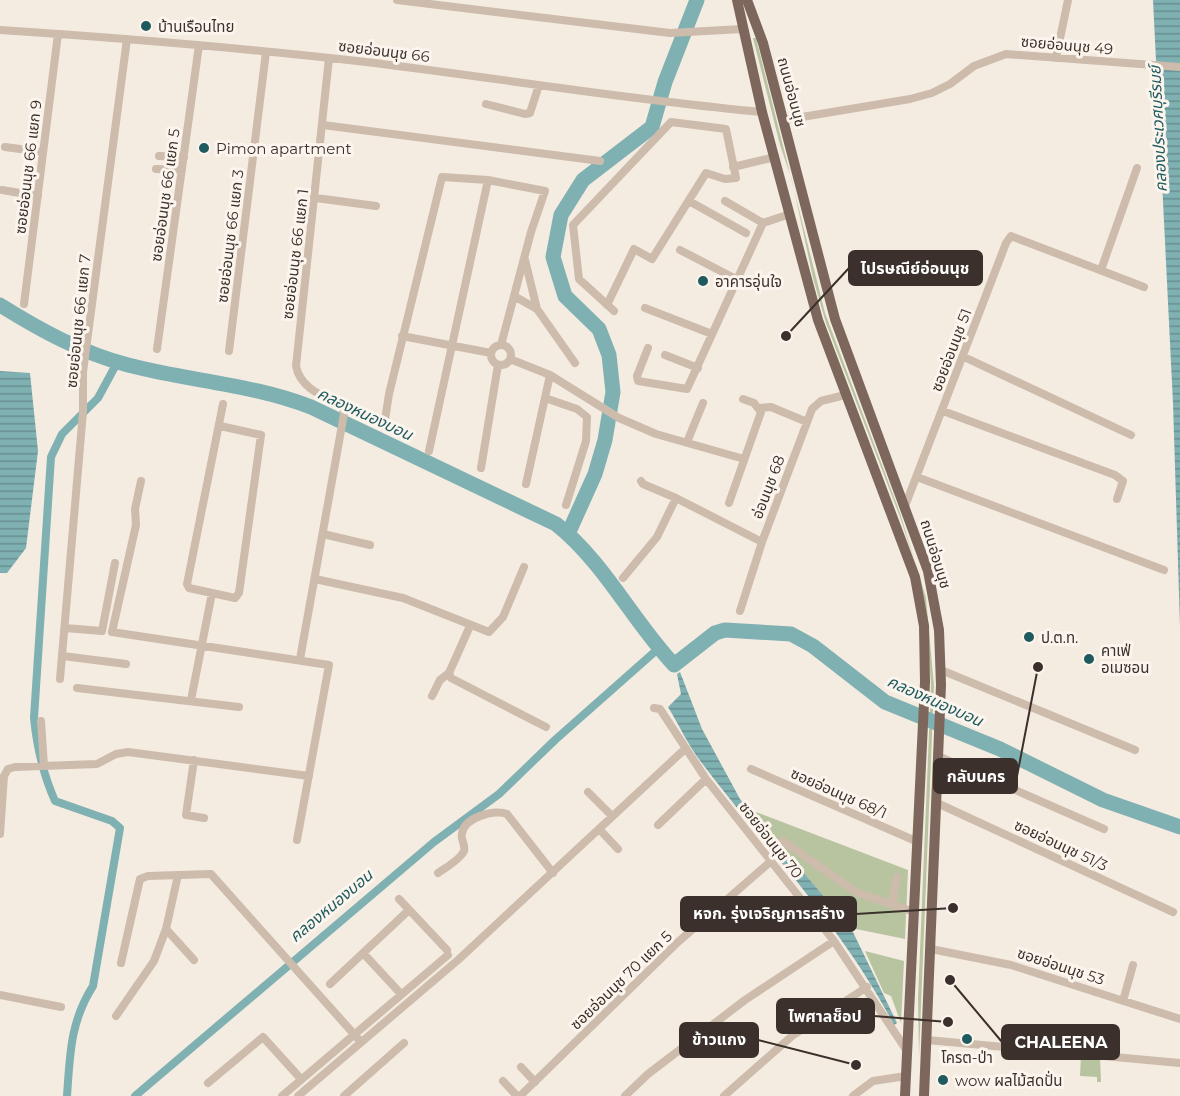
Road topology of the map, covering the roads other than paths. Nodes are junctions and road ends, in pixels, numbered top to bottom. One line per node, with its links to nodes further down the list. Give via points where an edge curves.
1 (397, 0): 6 (street, via 670,33)
2 (746, 0): 10 (main road, ถนนอ่อนนุช); 12 (main road, ถนนอ่อนนุช)
3 (1068, 0): 15 (street)
4 (757, 4): 10 (main road, ถนนอ่อนนุช)
5 (737, 5): 6 (main road, ถนนอ่อนนุช)
6 (742, 29): 12 (main road, ถนนอ่อนนุช)
7 (0, 30): 8 (street, ซอยอ่อนนุช 66)
8 (58, 34): 9 (street, ซอยอ่อนนุช 66); 23 (street, ซอยอ่อนนุช 66 แยก 9)
9 (127, 39): 11 (street, ซอยอ่อนนุช 66); 101 (street, ซอยอ่อนนุช 66 แยก 7, via 84,363)
10 (763, 43): 20 (main road, ถนนอ่อนนุช)
11 (200, 45): 13 (street, ซอยอ่อนนุช 66); 25 (street, ซอยอ่อนนุช 66 แยก 5)
12 (748, 47): 19 (main road, ถนนอ่อนนุช)
13 (266, 52): 14 (street, ซอยอ่อนนุช 66); 57 (street, ซอยอ่อนนุช 66 แยก 3)
14 (330, 58): 17 (street, ซอยอ่อนนุช 66); 21 (street, ซอยอ่อนนุช 66 แยก 1)
15 (1056, 58): 16 (street, ซอยอ่อนนุช 49); 20 (street, ซอยอ่อนนุช 49, via 1016,53 996,56 932,93)
16 (1180, 67)
17 (539, 85): 18 (street, via 530,113); 19 (street, ซอยอ่อนนุช 66)
18 (486, 104)
19 (762, 112): 26 (main road, ถนนอ่อนนุช)
20 (784, 120): 89 (main road, ถนนอ่อนนุช, via 835,319)
21 (323, 125): 27 (street); 35 (street, ซอยอ่อนนุช 66 แยก 1)
22 (5, 147): 23 (street)
23 (43, 152): 34 (street, ซอยอ่อนนุช 66 แยก 9)
24 (159, 156): 25 (street)
25 (184, 157): 31 (street, ซอยอ่อนนุช 66 แยก 5)
26 (775, 157): 28 (street); 39 (main road, ถนนอ่อนนุช)
27 (600, 161)
28 (734, 166): 36 (street, via 736,178 706,173); 36 (street, via 726,129 671,122 573,225 579,279 610,308 634,249 652,259)
29 (1137, 168): 44 (street)
30 (156, 169): 31 (street)
31 (182, 170): 56 (street, ซอยอ่อนนุช 66 แยก 5)
32 (488, 180): 43 (street, via 545,191); 52 (street, via 447,176 439,181); 53 (street)
33 (2, 190): 34 (street)
34 (38, 196): 48 (street, ซอยอ่อนนุช 66 แยก 9)
35 (316, 198): 38 (street); 90 (street, ซอยอ่อนนุช 66 แยก 1, via 297,375 316,393 342,406 345,414)
36 (689, 201): 41 (street)
37 (725, 201): 40 (street)
38 (376, 206)
39 (790, 214): 40 (street); 66 (main road, ถนนอ่อนนุช, via 818,320)
40 (763, 224): 45 (street)
41 (746, 233)
42 (680, 250): 45 (street)
43 (525, 256): 47 (street); 50 (street)
44 (1101, 270): 46 (street, ซอยอ่อนนุช 51); 60 (street, ซอยอ่อนนุช 51, via 1011,236)
45 (736, 279): 51 (street)
46 (1144, 287)
47 (514, 296): 50 (street); 54 (street)
48 (24, 304)
49 (645, 308): 51 (street)
50 (537, 309): 62 (street)
51 (712, 334): 64 (street)
52 (402, 336): 53 (street); 75 (street)
53 (453, 345): 58 (street); 78 (street)
54 (501, 345): 58 (street); 61 (street, via 510,350)
55 (648, 348): 64 (street, via 637,376 641,382 687,389)
56 (157, 349)
57 (229, 351)
58 (491, 353): 63 (street)
59 (665, 355): 64 (street)
60 (964, 357): 72 (street, ซอยอ่อนนุช 51); 76 (street)
61 (510, 359): 63 (street); 65 (street)
62 (575, 363)
63 (498, 365): 80 (street)
64 (698, 368)
65 (550, 375): 67 (street); 77 (street, via 619,418)
66 (845, 395): 73 (street, อ่อนนุช 68, via 814,404); 134 (main road, ถนนอ่อนนุช, via 915,577 924,626)
67 (545, 398): 84 (street); 88 (street, via 577,409 587,417 586,441)
68 (743, 399): 71 (street)
69 (704, 402): 77 (street)
70 (223, 404): 74 (street)
71 (760, 408): 73 (street, via 771,407); 79 (street)
72 (943, 411): 81 (street, ซอยอ่อนนุช 51); 86 (street, via 1115,475 1123,482)
73 (807, 422): 91 (street, อ่อนนุช 68)
74 (220, 426): 98 (street, via 187,584 189,588); 98 (street, via 261,435 239,592 235,598)
75 (384, 426)
76 (1131, 435)
77 (687, 442): 79 (street)
78 (429, 451)
79 (744, 459): 87 (street)
80 (481, 468)
81 (917, 477): 89 (street, ซอยอ่อนนุช 51); 95 (street)
82 (141, 480): 102 (street, via 136,525 112,632)
83 (641, 481): 85 (street)
84 (526, 484)
85 (676, 498): 91 (street); 96 (street, via 657,537)
86 (1117, 499)
87 (729, 503)
88 (566, 505)
89 (904, 506): 106 (main road, ถนนอ่อนนุช, via 928,571 939,630)
90 (323, 534): 92 (street); 97 (street, ซอยอ่อนนุช 66 แยก 1)
91 (762, 542): 99 (street, อ่อนนุช 68)
92 (370, 545)
93 (116, 563): 101 (street, via 102,631)
94 (524, 567): 100 (street, via 503,617 492,630 483,632)
95 (1164, 570)
96 (623, 578)
97 (315, 579): 100 (street, via 403,598); 104 (street, ซอยอ่อนนุช 66 แยก 1)
98 (212, 593): 102 (street)
99 (740, 611)
100 (470, 626): 107 (street)
101 (65, 628): 103 (street, ซอยอ่อนนุช 66 แยก 7)
102 (204, 645): 104 (street); 111 (street)
103 (63, 656): 105 (street); 108 (street, ซอยอ่อนนุช 66 แยก 7)
104 (300, 659): 122 (street, via 329,665)
105 (126, 664)
106 (941, 670): 117 (street); 118 (main road, ถนนอ่อนนุช)
107 (450, 673): 110 (street, via 440,680); 115 (street, via 451,678)
108 (60, 679)
109 (77, 688): 111 (street)
110 (432, 696)
111 (191, 700): 112 (street)
112 (239, 707)
113 (654, 708): 116 (street, ซอยอ่อนนุช 70, via 660,709)
114 (41, 721): 120 (street)
115 (546, 727)
116 (686, 748): 123 (street, ซอยอ่อนนุช 70); 126 (street)
117 (1136, 750)
118 (940, 756): 125 (main road, ถนนอ่อนนุช); 130 (street)
119 (194, 760): 120 (street, via 123,752 97,764); 122 (street); 127 (street, via 186,815)
120 (44, 766): 131 (street, via 8,769 4,776)
121 (751, 769): 134 (street, ซอยอ่อนนุช 68/1)
122 (309, 776): 132 (street)
123 (706, 779): 128 (street); 136 (street, ซอยอ่อนนุช 70)
124 (588, 792): 126 (street)
125 (937, 803): 145 (street, ซอยอ่อนนุช 51/3); 148 (main road, ถนนอ่อนนุช)
126 (612, 816): 129 (street)
127 (204, 818)
128 (658, 825)
129 (598, 829): 135 (street); 138 (street)
130 (1104, 829)
131 (0, 834)
132 (297, 840)
133 (783, 841): 142 (street, via 856,892)
134 (918, 842): 144 (main road, ถนนอ่อนนุช)
135 (618, 849)
136 (770, 862): 147 (street, ซอยอ่อนนุช 70); 172 (street, ซอยอ่อนนุช 70 แยก 5, via 678,942)
137 (438, 873): 138 (street, via 465,850 465,826 494,812 507,814)
138 (553, 873): 163 (street)
139 (178, 875): 146 (street); 151 (street, via 143,877 138,883); 161 (street, via 214,875)
140 (897, 877): 142 (street)
141 (399, 899): 143 (street)
142 (892, 904): 144 (street)
143 (409, 910): 149 (street); 155 (street, via 447,952)
144 (914, 912): 165 (main road, ถนนอ่อนนุช)
145 (1173, 912)
146 (166, 929): 150 (street); 159 (street, via 153,961)
147 (834, 941): 154 (street, ซอยอ่อนนุช 70); 178 (street, via 745,1000)
148 (931, 949): 157 (street, ซอยอ่อนนุช 53, via 1011,965); 162 (main road, ถนนอ่อนนุช)
149 (363, 953): 153 (street); 155 (street)
150 (194, 960)
151 (121, 963)
152 (1133, 965): 157 (street)
153 (330, 984)
154 (867, 987): 165 (street, ซอยอ่อนนุช 70); 179 (street, via 792,1036)
155 (401, 994): 161 (street)
156 (0, 995): 158 (street)
157 (1123, 1000): 160 (street, ซอยอ่อนนุช 53)
158 (61, 1007)
159 (116, 1016)
160 (1180, 1019)
161 (354, 1033): 163 (street); 170 (street)
162 (927, 1040): 166 (street); 169 (main road, ถนนอ่อนนุช)
163 (361, 1042): 175 (street)
164 (404, 1044): 176 (street)
165 (908, 1051): 168 (main road, ถนนอ่อนนุช)
166 (1180, 1063)
167 (521, 1067): 172 (street)
168 (906, 1076): 169 (main road); 180 (street, via 873,1081); 181 (main road, ถนนอ่อนนุช)
169 (925, 1076): 182 (main road, ถนนอ่อนนุช)
170 (301, 1080): 173 (street, via 263,1037); 174 (street)
171 (503, 1081): 177 (street)
172 (535, 1082): 177 (street, ซอยอ่อนนุช 70 แยก 5)
173 (208, 1083)
174 (282, 1096)
175 (298, 1096)
176 (344, 1096)
177 (519, 1096)
178 (625, 1096)
179 (724, 1096)
180 (853, 1096)
181 (905, 1096)
182 (924, 1096)

